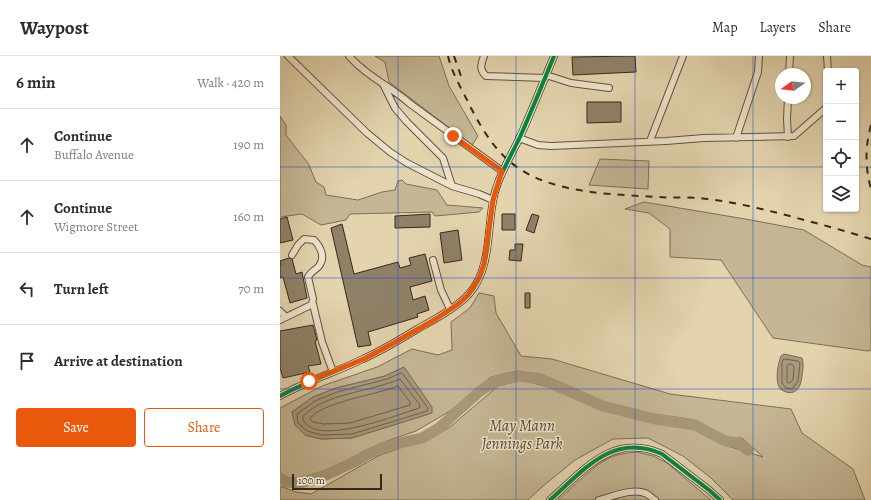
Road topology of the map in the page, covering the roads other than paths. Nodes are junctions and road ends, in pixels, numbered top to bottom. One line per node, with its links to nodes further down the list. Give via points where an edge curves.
1 (288, 56): 21 (street, via 390,152)
2 (349, 56): 12 (street)
3 (484, 56): 11 (street, via 481,67 486,76)
4 (554, 56): 11 (street)
5 (683, 56): 19 (street)
6 (759, 56): 18 (street, via 758,72)
7 (790, 56): 9 (street)
8 (827, 56): 10 (street)
9 (789, 68)
10 (828, 68)
11 (545, 76): 13 (street, via 570,83); 17 (street)
12 (383, 84): 20 (street); 21 (street, via 395,108 443,158)
13 (609, 88)
14 (788, 104): 16 (street)
15 (823, 111): 16 (street, via 794,136)
16 (788, 137): 18 (street)
17 (519, 138): 19 (street, via 538,145 551,146); 20 (street)
18 (736, 138): 19 (street)
19 (650, 141)
20 (502, 171): 22 (street)
21 (452, 186): 22 (street)
22 (493, 200): 26 (street, via 484,264 479,278 474,287)
23 (292, 255): 25 (street, via 304,238 314,240 321,248 322,260 308,277)
24 (433, 260): 26 (street, via 441,290)
25 (312, 304): 28 (street); 29 (street)
26 (450, 309): 29 (street, via 369,356)
27 (280, 311): 28 (street)
28 (283, 318)
29 (333, 372): 30 (street)
30 (280, 396)
31 (550, 500): 34 (street, via 600,457 616,450 633,447 654,450 662,454)
32 (599, 500): 33 (street, via 637,492)
33 (655, 500)
34 (720, 500)

